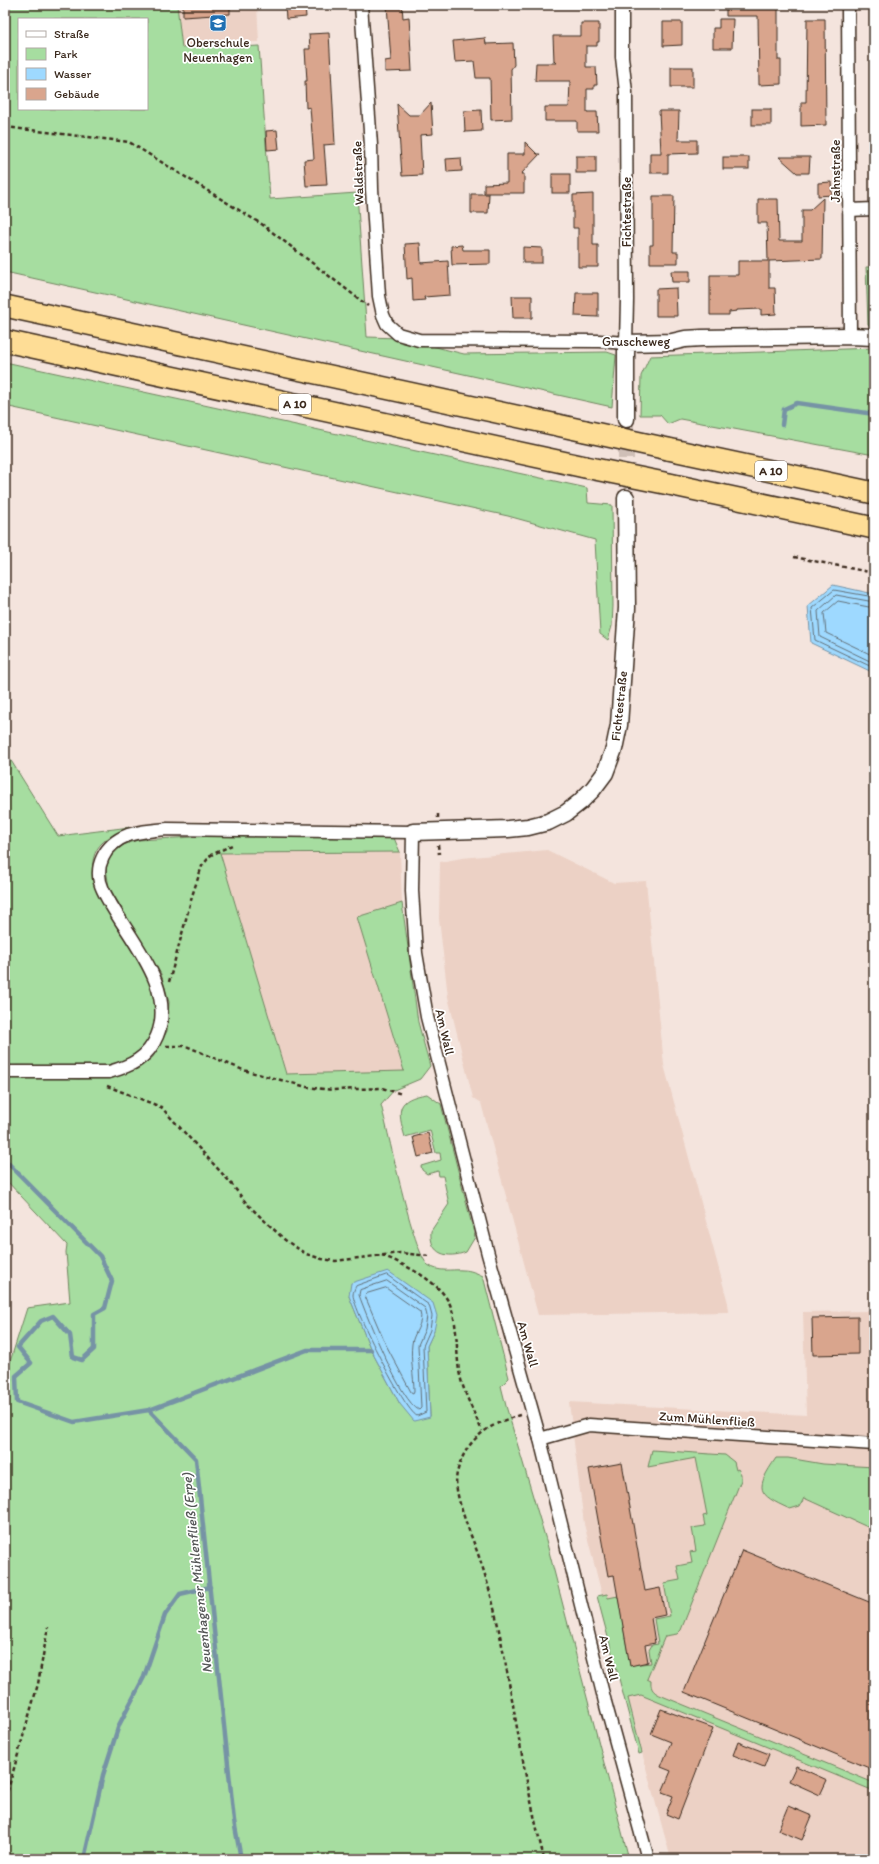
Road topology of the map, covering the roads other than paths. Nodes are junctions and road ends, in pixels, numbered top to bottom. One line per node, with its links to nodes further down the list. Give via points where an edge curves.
1 (361, 5): 7 (street, Waldstraße, via 379,296 387,324)
2 (622, 5): 11 (street, Fichtestraße, via 622,57 626,92)
3 (848, 5): 5 (street, Jahnstraße)
4 (874, 209): 5 (street)
5 (849, 210): 8 (street, Jahnstraße)
6 (5, 306): 13 (highway, A 10, bridge)
7 (398, 334): 11 (street, Gruscheweg, via 419,340)
8 (850, 336): 9 (street, Gruscheweg); 11 (street, Gruscheweg, via 702,338 672,342)
9 (874, 337)
10 (5, 340): 15 (highway, A 10, bridge)
11 (626, 343): 12 (street, Fichtestraße)
12 (626, 419)
13 (874, 493)
14 (626, 498): 16 (street, Fichtestraße, via 627,608 620,724 605,773 580,802 548,822 508,830)
15 (874, 528)
16 (413, 832): 17 (street, via 167,829 142,832 116,841 100,860 98,871 102,890 145,958 156,986 162,1008 160,1027 152,1048 139,1060 124,1068 108,1072); 18 (street, Am Wall, via 412,891 416,953 426,1017)
17 (5, 1072)
18 (540, 1439): 19 (street, Zum Mühlenfließ, via 588,1425); 20 (street, Am Wall, via 603,1694)
19 (874, 1444)
20 (648, 1859)

